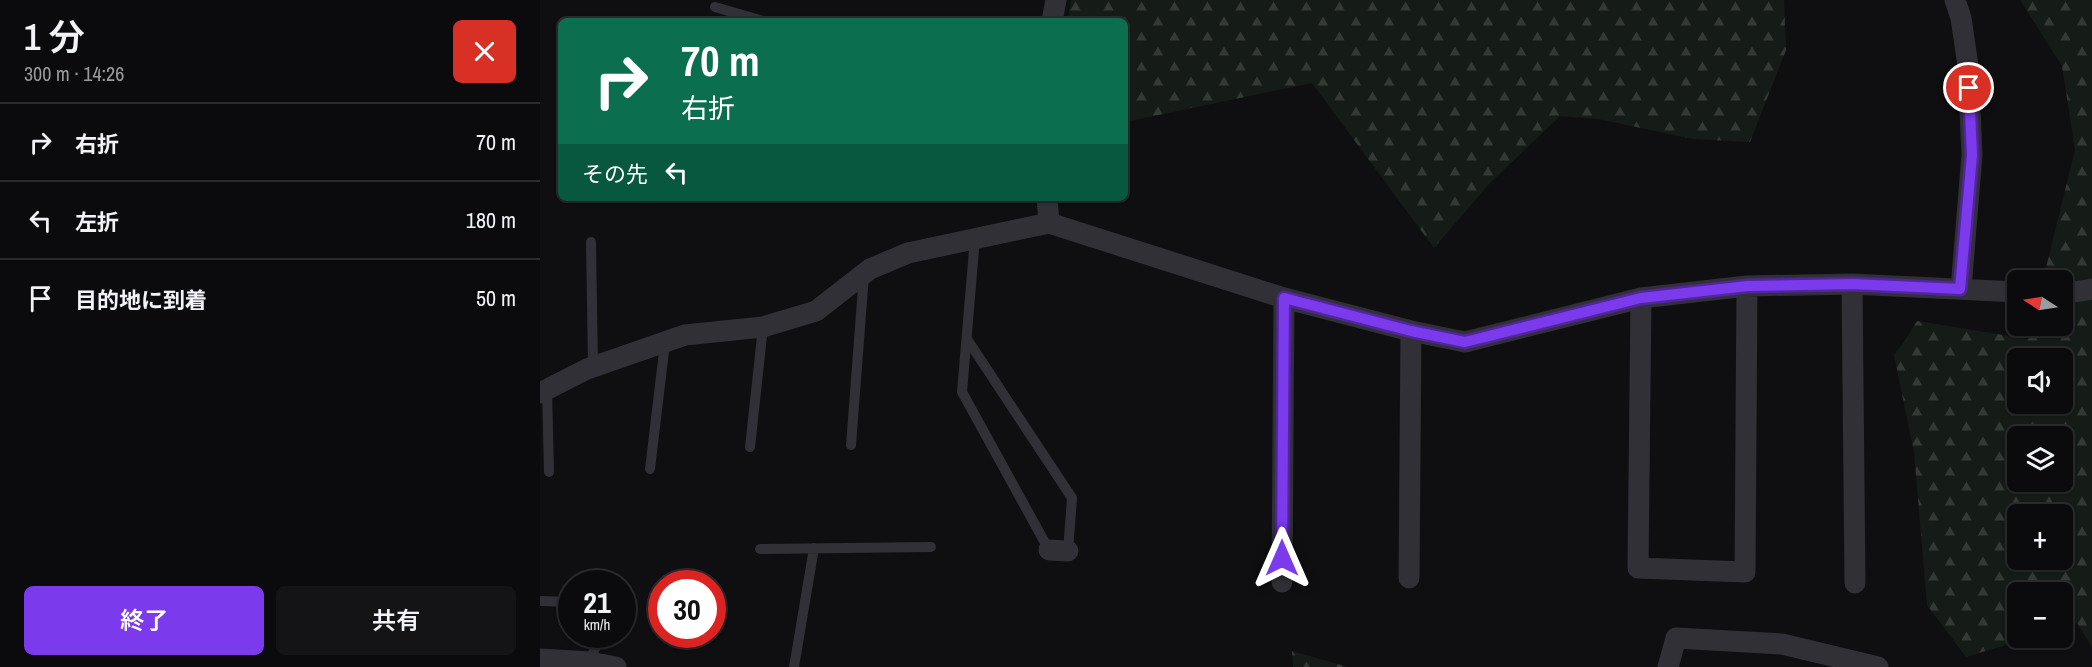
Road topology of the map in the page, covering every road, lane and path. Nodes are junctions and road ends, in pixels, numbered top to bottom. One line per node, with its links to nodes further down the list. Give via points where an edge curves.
1 (1056, 0): 5 (street)
2 (1955, 0): 13 (street, via 1968,66 1972,155)
3 (715, 7): 4 (lane)
4 (753, 18)
5 (1053, 18)
6 (1047, 201): 7 (street)
7 (1049, 223): 8 (street); 17 (street)
8 (975, 238): 10 (street, via 908,253); 21 (lane)
9 (591, 242): 23 (lane)
10 (864, 275): 19 (street, via 816,311); 25 (lane)
11 (1852, 284): 12 (street); 13 (street); 34 (street)
12 (1748, 286): 18 (street); 18 (street, via 1745,572 1638,568)
13 (1960, 289): 15 (street)
14 (2092, 289): 16 (street)
15 (2007, 291)
16 (2073, 292)
17 (1284, 298): 20 (street); 33 (street)
18 (1641, 298): 20 (street, via 1465,342)
19 (763, 327): 22 (street, via 685,335); 26 (lane)
20 (1411, 331): 32 (street)
21 (967, 339): 21 (lane, via 962,392 1058,551 1072,498)
22 (664, 343): 23 (street); 27 (lane)
23 (593, 367): 24 (street)
24 (543, 391): 28 (lane)
25 (851, 446)
26 (750, 447)
27 (650, 469)
28 (549, 472)
29 (932, 547): 30 (lane)
30 (814, 548): 31 (lane); 41 (lane)
31 (760, 549)
32 (1409, 578)
33 (1282, 582)
34 (1855, 583)
35 (540, 601): 36 (lane)
36 (558, 602)
37 (595, 648): 39 (lane)
38 (540, 659): 39 (street)
39 (590, 662): 40 (street)
40 (616, 667)
41 (794, 667)
42 (1668, 667): 43 (street, via 1676,638 1782,644)
43 (1878, 667)

